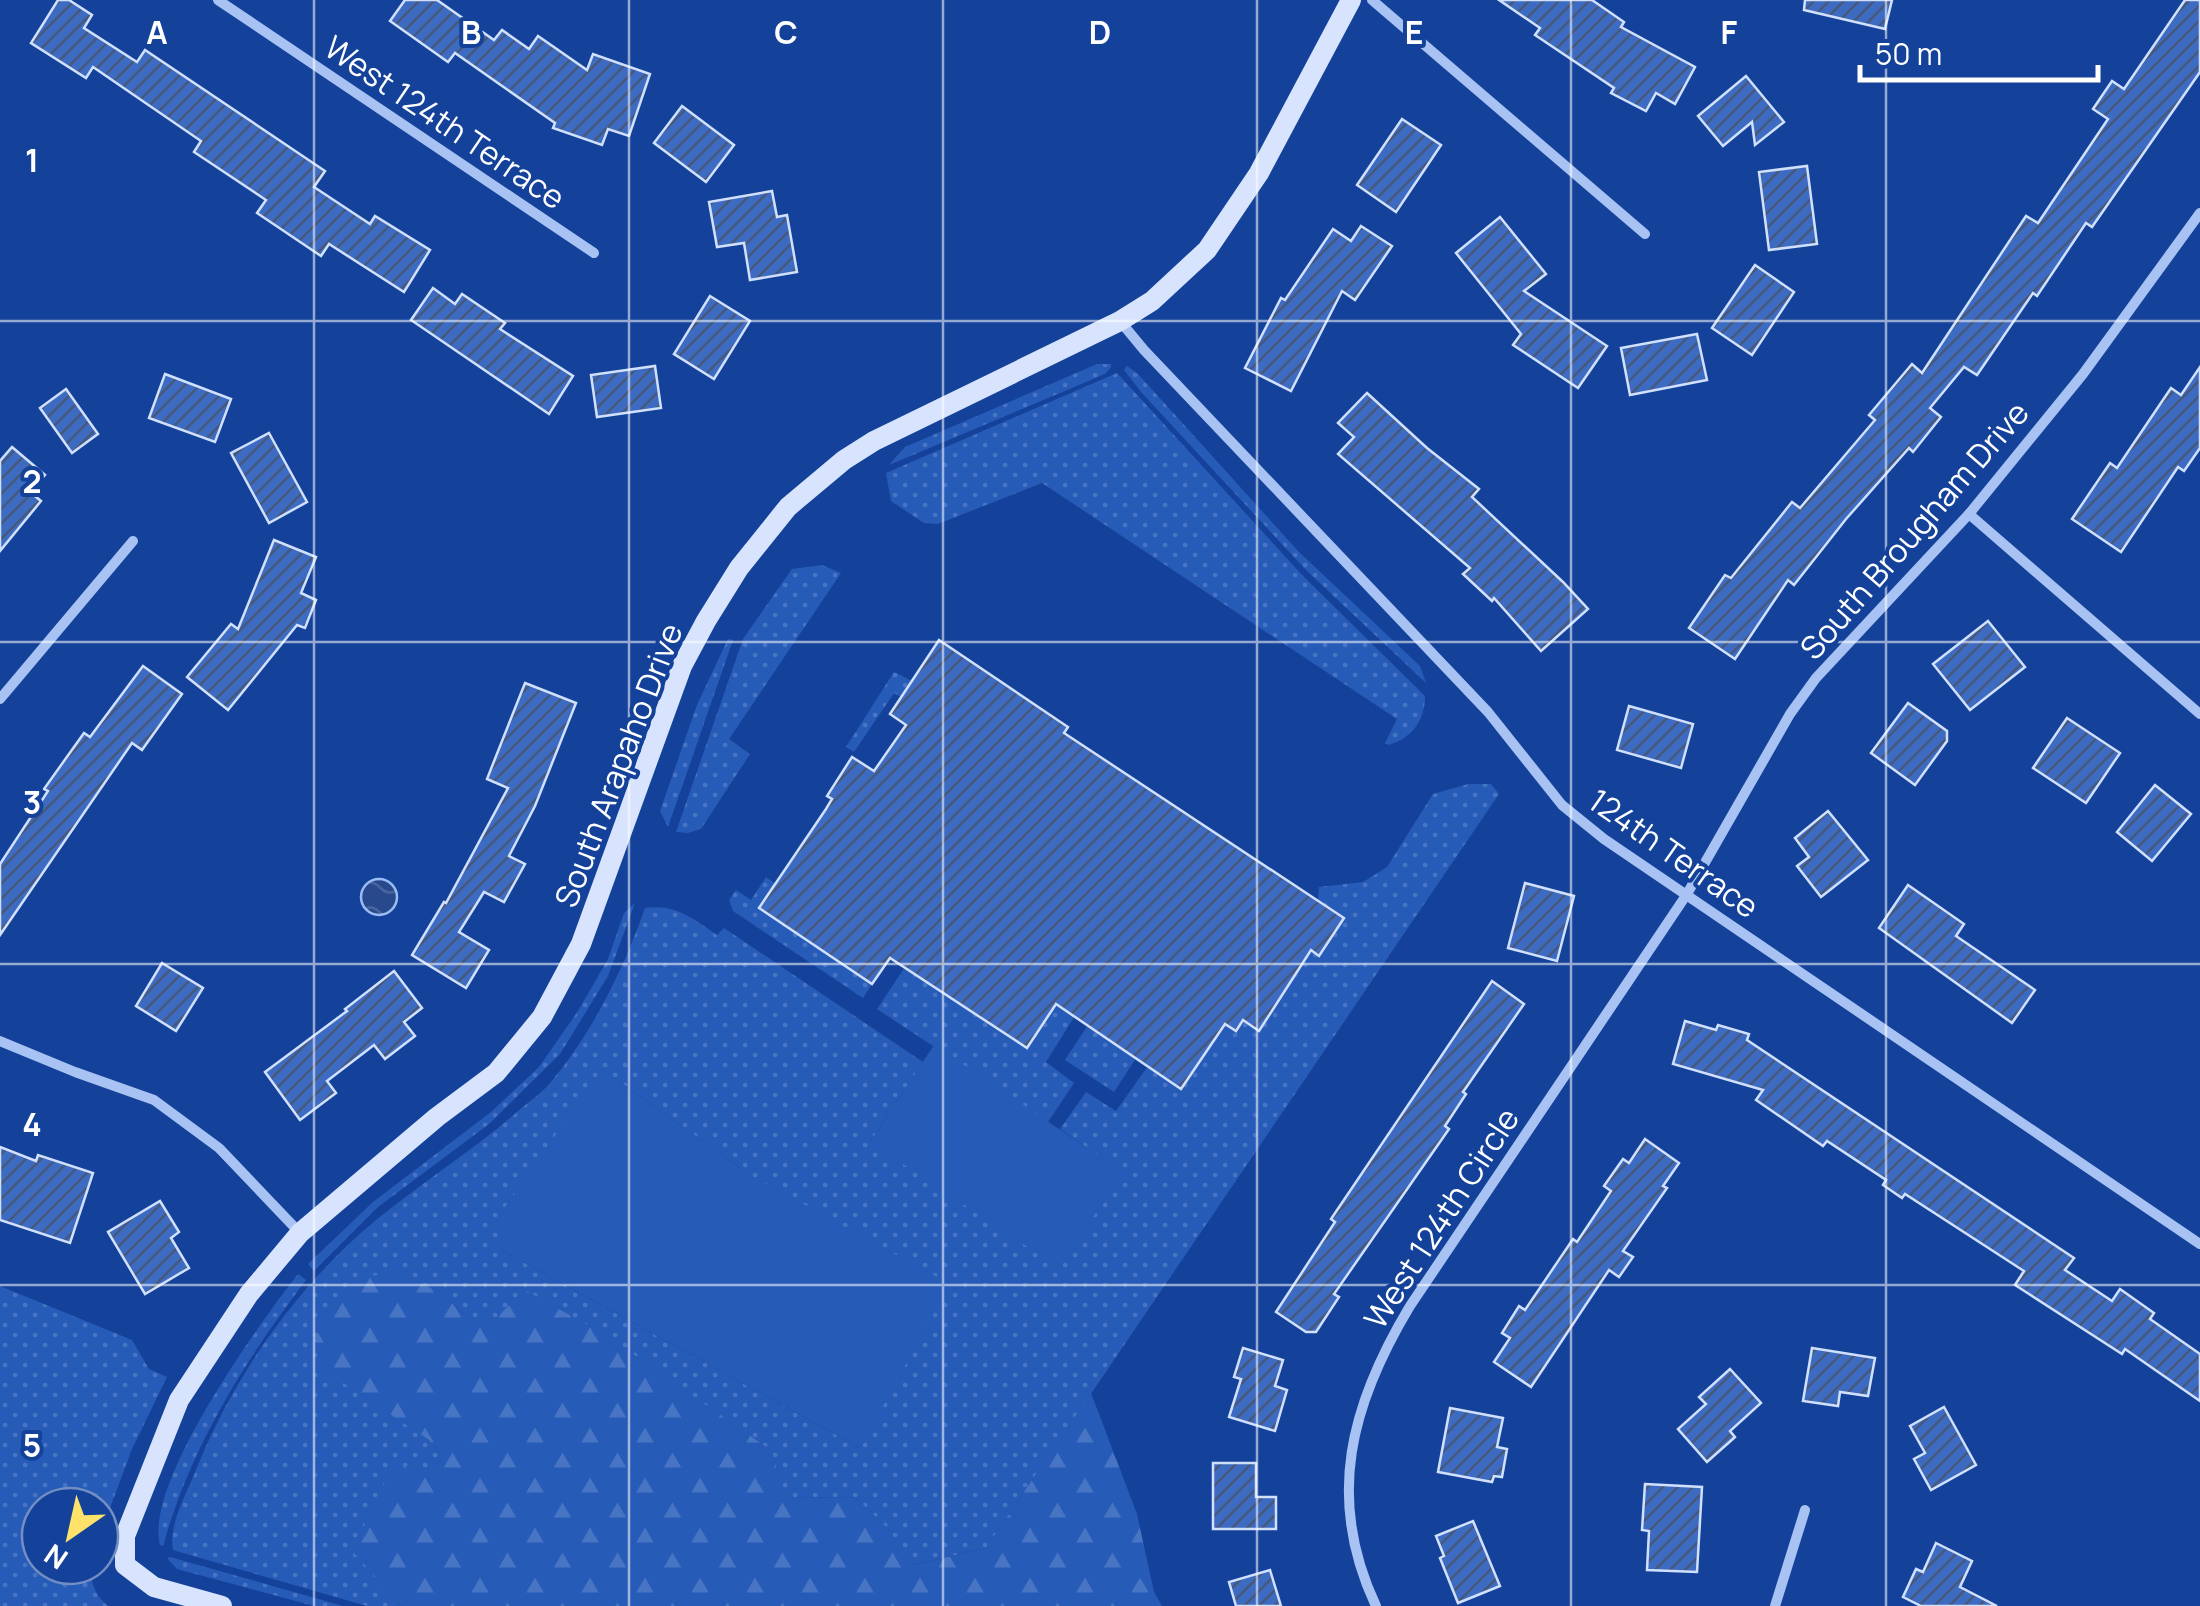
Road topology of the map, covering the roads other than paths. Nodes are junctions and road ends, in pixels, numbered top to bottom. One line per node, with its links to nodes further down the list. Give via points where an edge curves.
1 (218, 0): 6 (street, West 124th Terrace)
2 (1351, 0): 7 (street, South Arapaho Drive, via 1259,173 1207,250 1152,301)
3 (1372, 0): 5 (street)
4 (2200, 213): 8 (street, South Brougham Drive)
5 (1646, 234)
6 (594, 253)
7 (1120, 320): 12 (street, 124th Terrace, via 1488,712 1562,804); 14 (street, South Arapaho Drive, via 874,441 788,507 739,568 682,666 581,944 542,1017 496,1073)
8 (1969, 514): 11 (street); 12 (street, South Brougham Drive, via 1816,678)
9 (132, 541): 10 (street)
10 (0, 699)
11 (2200, 714)
12 (1688, 894): 15 (street, 124th Terrace); 18 (street, West 124th Circle, via 1381,1354 1357,1423 1350,1495 1353,1537)
13 (0, 1041): 14 (street, via 154,1100 219,1148)
14 (300, 1233): 17 (street, South Arapaho Drive, via 249,1294 179,1400 125,1536 126,1566 154,1587)
15 (2200, 1244)
16 (1805, 1510): 19 (street)
17 (222, 1606)
18 (1376, 1606)
19 (1775, 1606)

